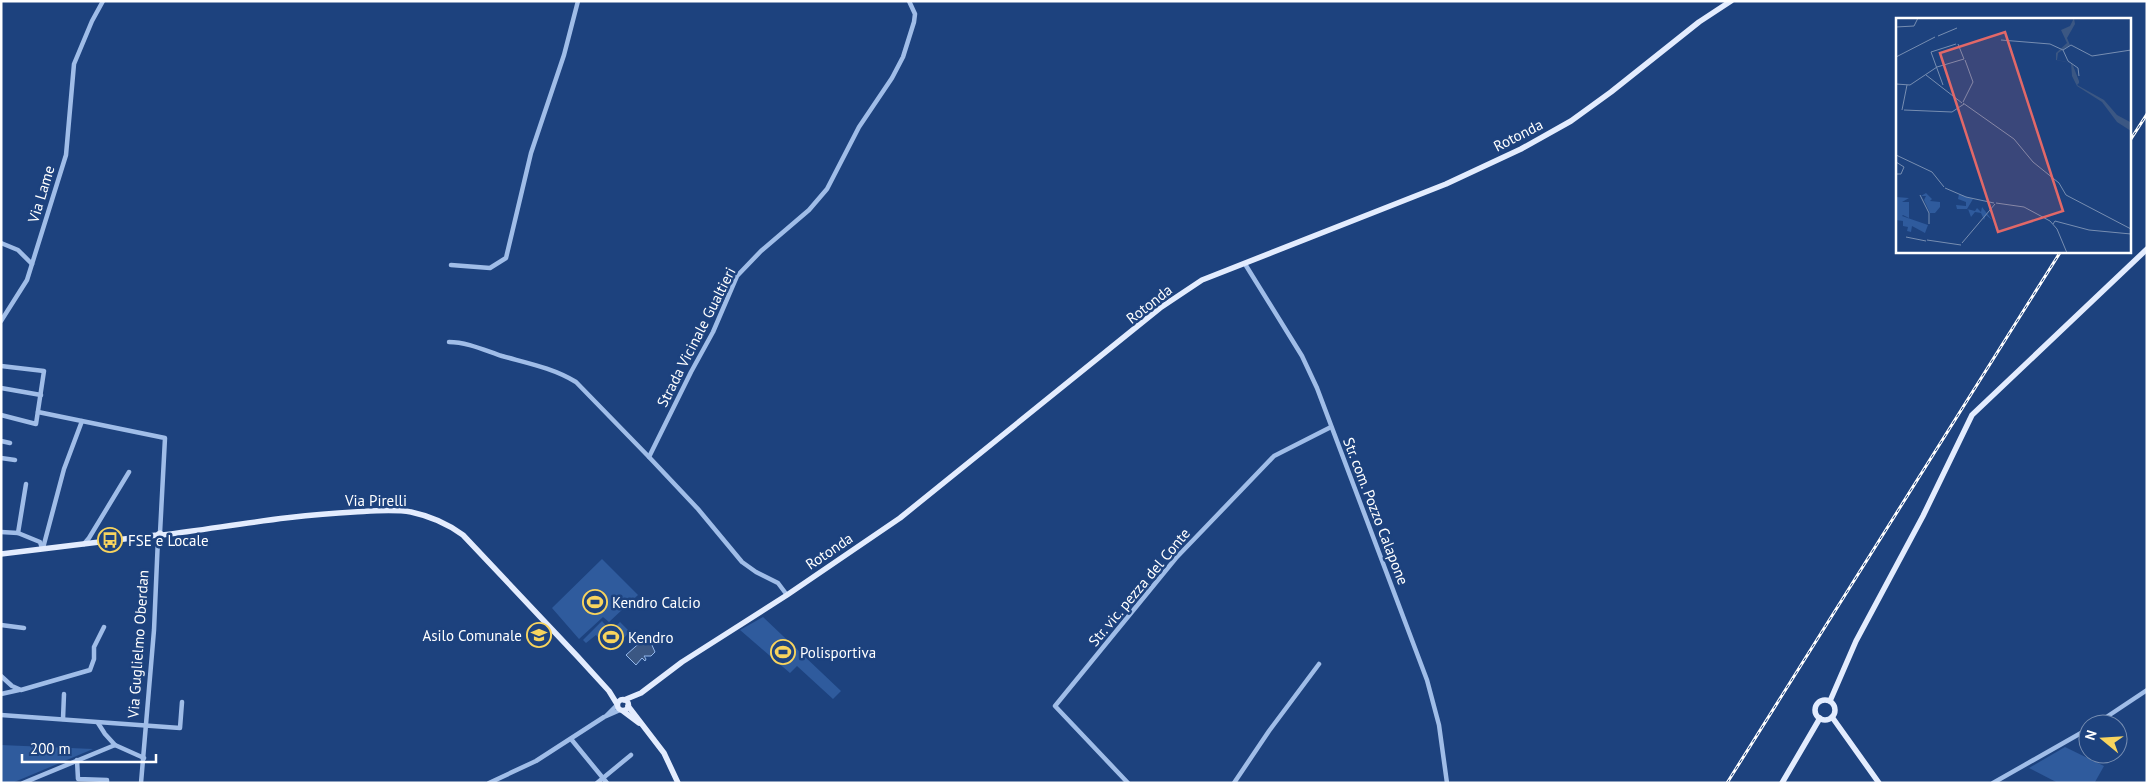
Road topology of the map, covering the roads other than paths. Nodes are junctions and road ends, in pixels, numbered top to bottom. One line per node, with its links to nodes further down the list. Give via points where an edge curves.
1 (103, 1): 7 (street, Via Lame, via 74,65 66,155)
2 (578, 1): 9 (street, via 564,55 531,153 506,258 490,268)
3 (909, 1): 21 (street, Strada Vicinale Gualtieri, via 914,22 908,45 892,78 859,128 827,189 809,210 737,276 713,332)
4 (1731, 1): 8 (main road, Rotonda, via 1571,121 1521,149 1446,184)
5 (1, 243): 7 (street, via 18,250)
6 (2147, 249): 45 (main road, via 1972,415 1923,516 1856,641)
7 (32, 264): 10 (street, Via Lame, via 27,280)
8 (1245, 264): 18 (street, Str. com. Pozzo Calapone, via 1302,356); 32 (main road, Rotonda, via 1202,280 1160,308 912,508)
9 (451, 265)
10 (1, 322)
11 (449, 342): 21 (street, via 474,346 569,377)
12 (1, 366): 14 (street, via 44,371)
13 (1, 388): 14 (street)
14 (41, 395): 15 (street)
15 (38, 412): 16 (street, via 36,424); 17 (street)
16 (1, 415)
17 (82, 421): 28 (street, Via Guglielmo Oberdan, via 165,438); 30 (street, via 64,469)
18 (1330, 427): 71 (street, Str. vic. pezza del Conte, via 1274,456 1176,558 1055,706); 73 (street, Str. com. Pozzo Calapone, via 1427,680 1439,726)
19 (1, 441): 20 (street)
20 (10, 443)
21 (649, 457): 32 (street, via 742,562 778,582)
22 (1, 458): 23 (street)
23 (15, 460)
24 (129, 472): 29 (street)
25 (26, 484): 27 (street)
26 (1, 532): 27 (street)
27 (18, 533): 30 (street, via 40,542)
28 (159, 535): 29 (main road, Via Pirelli); 40 (main road, Via Pirelli, via 330,513 411,512 434,519 463,535); 55 (street, Via Guglielmo Oberdan)
29 (84, 544): 30 (main road, Via Pirelli)
30 (43, 548): 31 (main road, Via Pirelli)
31 (1, 554)
32 (787, 595): 41 (main road, Rotonda, via 682,662)
33 (1, 625): 35 (street)
34 (104, 626): 38 (street, via 94,647 90,670)
35 (24, 628)
36 (1319, 664): 72 (street)
37 (1, 676): 38 (street)
38 (21, 690): 42 (street)
39 (2147, 690): 49 (street)
40 (609, 691): 44 (main road, Via Pirelli); 48 (main road, Via Pirelli)
41 (641, 693): 44 (main road, Rotonda); 47 (main road)
42 (1, 694)
43 (64, 694): 53 (street)
44 (624, 700): 47 (main road, Via Pirelli); 48 (main road, Rotonda)
45 (1830, 701): 51 (main road, via 1835,709); 52 (main road, via 1822,700 1817,705 1816,712)
46 (182, 702): 55 (street, via 180,728)
47 (628, 706): 48 (main road); 56 (main road, Via Pirelli)
48 (619, 708): 56 (main road); 58 (street)
49 (2111, 714)
50 (1, 715): 53 (street)
51 (1832, 717): 52 (main road, via 1827,720); 75 (main road)
52 (1820, 718): 74 (main road)
53 (63, 719): 54 (street)
54 (98, 723): 55 (street); 59 (street)
55 (145, 726): 61 (street, Via Guglielmo Oberdan)
56 (643, 726): 70 (main road, via 664,753)
57 (2078, 735): 76 (street)
58 (570, 739): 63 (street); 67 (street, via 536,761)
59 (115, 745): 61 (street); 62 (street)
60 (631, 755): 63 (street)
61 (144, 758): 66 (street, Via Guglielmo Oberdan)
62 (78, 760): 64 (street); 65 (street, via 78,779 107,780)
63 (602, 778): 68 (street); 69 (street)
64 (23, 783)
65 (107, 783)
66 (142, 783)
67 (489, 783)
68 (597, 783)
69 (606, 783)
70 (678, 783)
71 (1128, 783)
72 (1234, 783)
73 (1447, 783)
74 (1782, 783)
75 (1879, 783)
76 (1993, 783)

